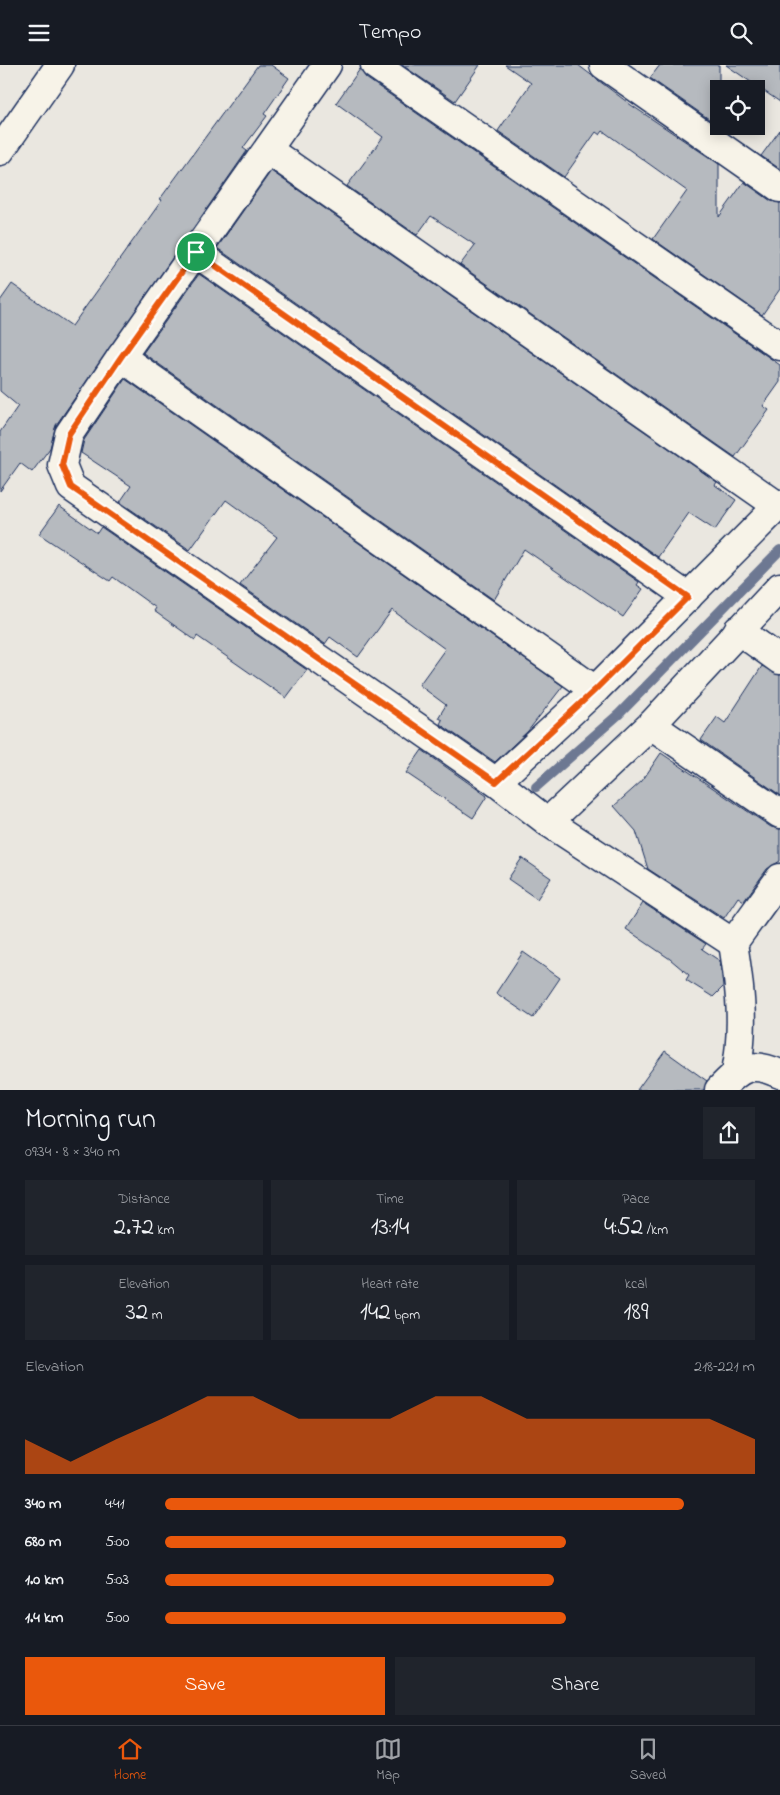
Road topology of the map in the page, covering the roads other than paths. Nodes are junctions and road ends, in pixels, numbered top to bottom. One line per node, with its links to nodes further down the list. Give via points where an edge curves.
1 (60, 65): 6 (street)
2 (327, 65): 5 (street)
3 (375, 65): 9 (street)
4 (604, 65): 7 (street)
5 (268, 149): 8 (street); 11 (street)
6 (0, 151)
7 (780, 188)
8 (196, 252): 10 (street); 13 (street)
9 (780, 346)
10 (121, 357): 16 (street); 18 (street, via 69,434 62,465 71,487)
11 (779, 505): 13 (street)
12 (780, 587): 14 (street)
13 (688, 597): 16 (street)
14 (738, 630): 15 (street); 17 (street)
15 (780, 660)
16 (595, 690): 18 (street)
17 (651, 725): 19 (street); 20 (street)
18 (496, 782): 20 (street)
19 (780, 814)
20 (548, 822): 22 (street)
21 (780, 878): 22 (street)
22 (733, 943): 24 (street, via 742,1000 742,1044)
23 (780, 1074): 24 (street, via 752,1067)
24 (728, 1081)

